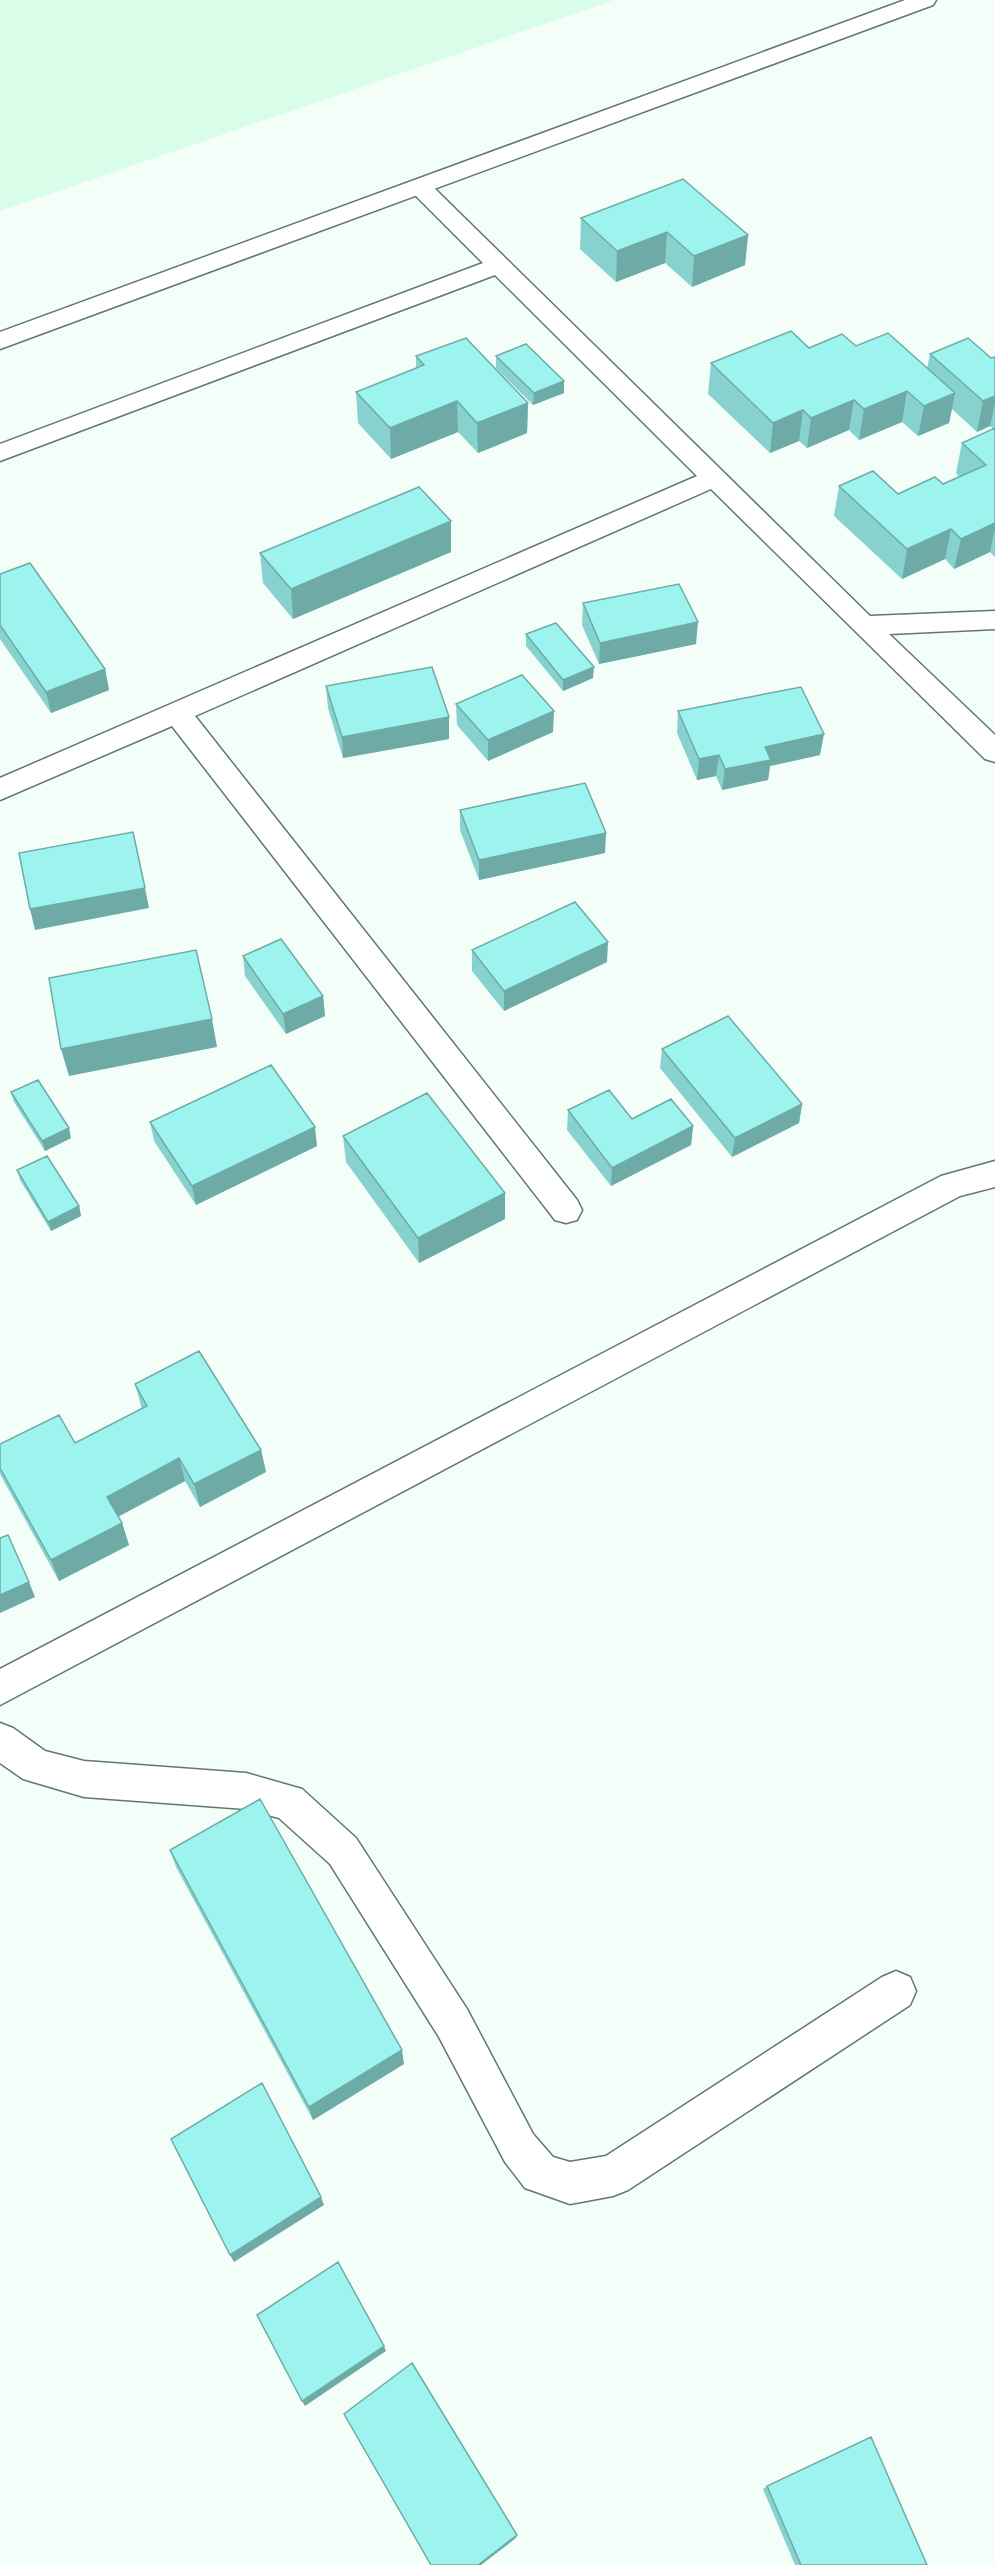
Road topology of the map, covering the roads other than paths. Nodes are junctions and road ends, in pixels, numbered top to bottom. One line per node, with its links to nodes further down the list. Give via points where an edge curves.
1 (925, 0): 2 (street)
2 (420, 187): 3 (street); 4 (street)
3 (499, 265): 5 (street); 6 (street)
4 (0, 341)
5 (0, 453)
6 (714, 478): 8 (street); 9 (street)
7 (995, 620): 8 (street)
8 (864, 626): 10 (street)
9 (176, 712): 11 (street); 13 (street)
10 (995, 752)
11 (0, 790)
12 (995, 1174): 14 (street, via 952,1185)
13 (566, 1210)
14 (0, 1688)
15 (0, 1741): 16 (street, via 36,1766 84,1779 246,1791 289,1802 343,1851 453,2023 519,2148 540,2173 570,2183 613,2175)
16 (896, 1991)

